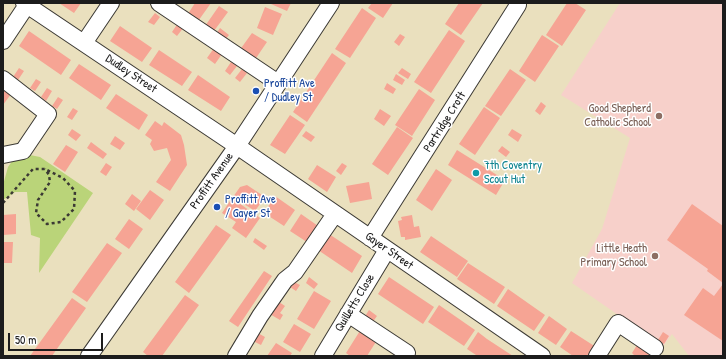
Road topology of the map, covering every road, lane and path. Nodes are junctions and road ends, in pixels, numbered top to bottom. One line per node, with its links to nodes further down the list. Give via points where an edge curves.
1 (111, 3): 7 (street)
2 (159, 3): 9 (street)
3 (331, 3): 9 (street, Proffitt Avenue)
4 (26, 4): 6 (street); 7 (street, Dudley Street)
5 (518, 5): 15 (street, Partridge Croft)
6 (3, 41)
7 (84, 43): 10 (street, Dudley Street)
8 (3, 80): 11 (street, via 48,114 23,151)
9 (278, 82): 10 (street, Proffitt Avenue)
10 (237, 146): 14 (street, Gayer Street); 20 (street, Proffitt Avenue)
11 (3, 155)
12 (45, 169): 12 (path, via 50,182 38,200 36,214 47,224 61,222 74,209 75,191 63,178); 13 (path, via 33,169)
13 (3, 203)
14 (336, 214): 15 (street, Gayer Street); 21 (street, via 295,272 285,280 272,298)
15 (370, 238): 16 (street, Gayer Street)
16 (387, 250): 17 (street, Quilletts Close); 23 (street, Gayer Street)
17 (348, 314): 19 (street); 22 (street, Quilletts Close)
18 (655, 348): 24 (street, via 618,323)
19 (407, 353)
20 (89, 356)
21 (236, 356)
22 (323, 356)
23 (542, 356)
24 (597, 356)

